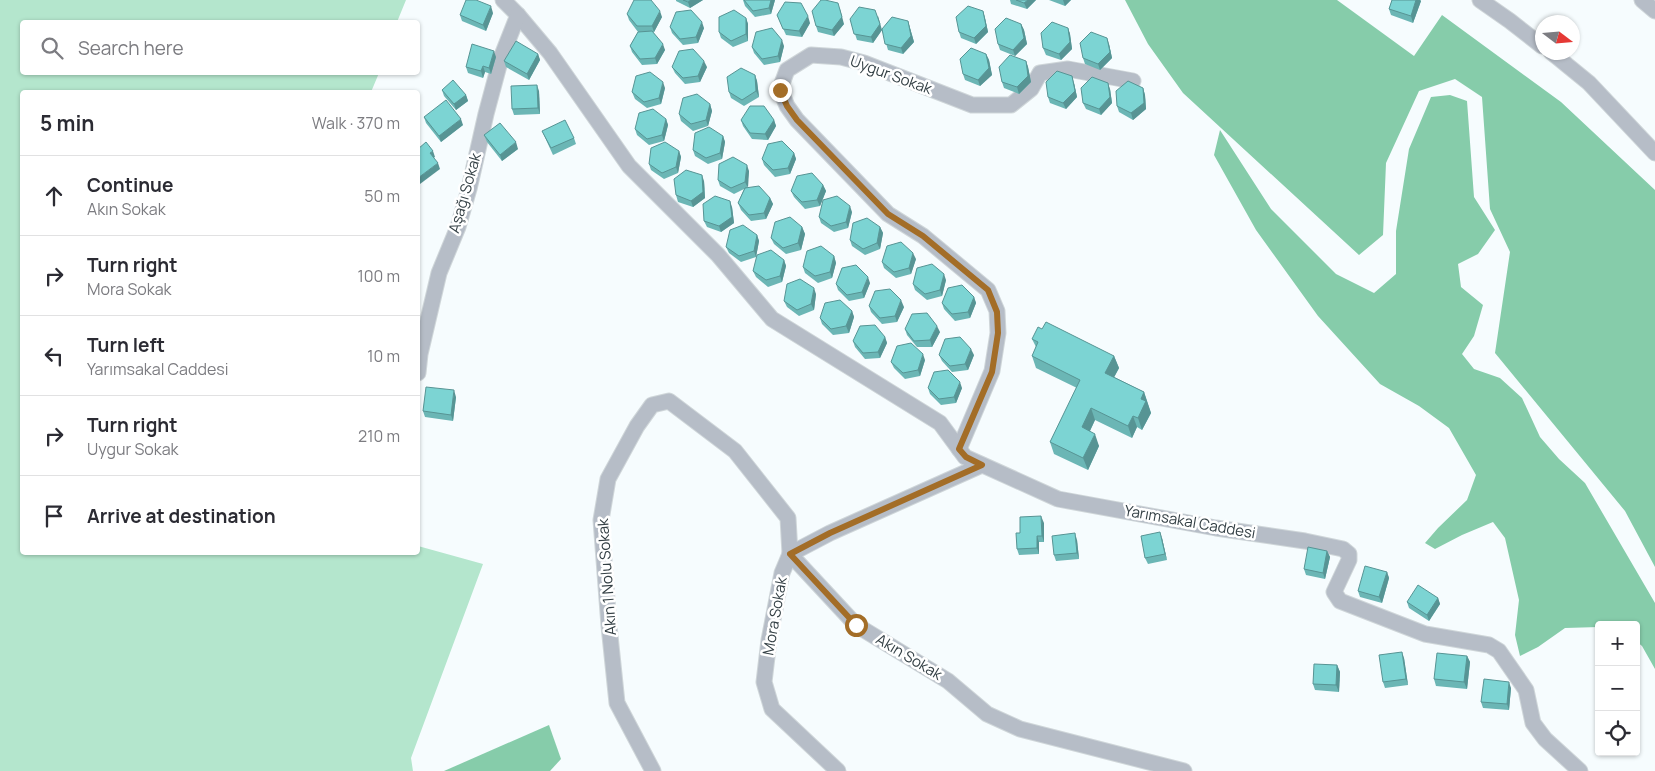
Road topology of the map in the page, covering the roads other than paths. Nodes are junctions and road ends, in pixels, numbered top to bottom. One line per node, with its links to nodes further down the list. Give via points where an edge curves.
1 (503, 0): 5 (street)
2 (1480, 0): 6 (street)
3 (1642, 0): 4 (street)
4 (1655, 11)
5 (518, 15): 10 (street, Aşağı Sokak, via 501,58 469,189 439,273); 11 (street, Yarımsakal Caddesi, via 550,53 629,166 718,255 772,319 940,424)
6 (1535, 41)
7 (1561, 60): 9 (street, via 1590,83)
8 (1133, 81): 11 (street, Uygur Sokak, via 1068,69 1050,71 1040,73 1031,90 1011,105 972,105 841,57 811,55 787,70 780,90 797,120 888,214 923,236 988,290 997,312 998,333 992,372)
9 (1655, 153)
10 (420, 354)
11 (959, 449): 12 (street, Yarımsakal Caddesi, via 966,457)
12 (982, 465): 13 (street); 17 (street, Yarımsakal Caddesi, via 1058,499 1343,549 1349,554 1349,560 1334,592 1340,601 1424,634 1488,645 1499,650 1526,690 1533,723 1545,739)
13 (790, 554): 14 (street, Akın 1 Nolu Sokak, via 788,518 735,451 669,401 652,405 608,479 601,520 617,704); 15 (street, Mora Sokak, via 782,573 764,682 772,709); 16 (street, Akın Sokak, via 856,625 948,681 987,714 1020,729)
14 (653, 771)
15 (838, 771)
16 (1184, 771)
17 (1580, 771)

